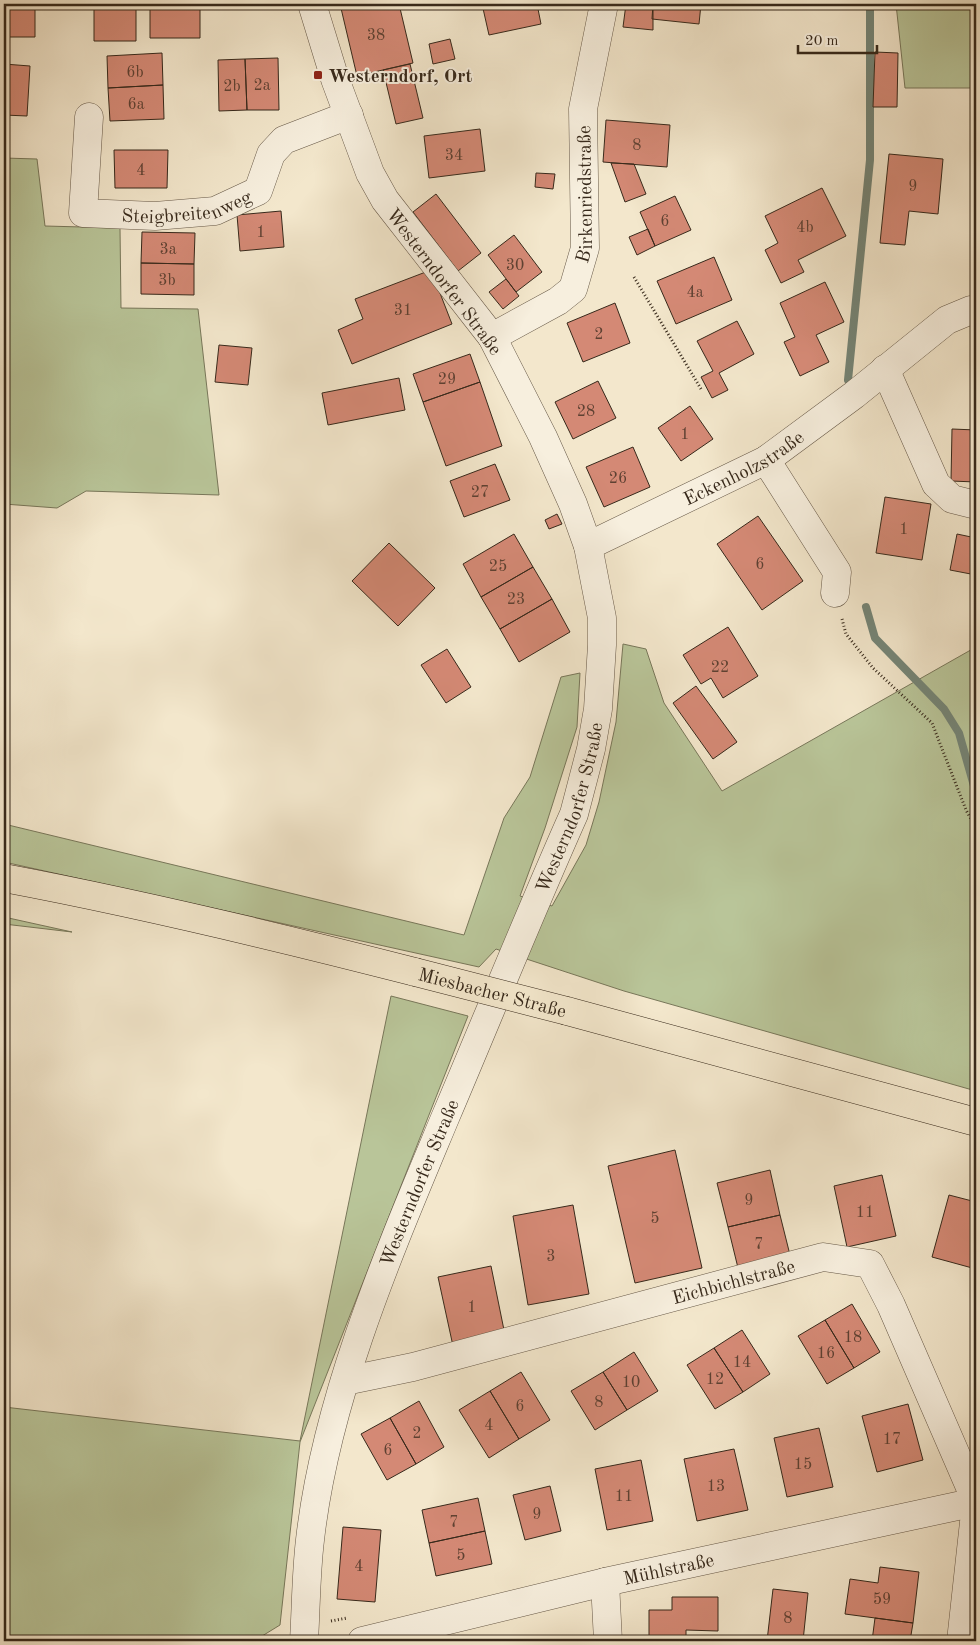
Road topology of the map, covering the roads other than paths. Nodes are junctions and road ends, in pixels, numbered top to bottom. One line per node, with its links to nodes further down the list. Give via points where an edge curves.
1 (312, 4): 3 (street, Westerndorfer Straße)
2 (604, 4): 6 (street, Birkenriedstraße, via 583,109 585,248 573,289 558,301)
3 (349, 115): 4 (street, Steigbreitenweg, via 284,140 271,154 258,191 215,211 155,216 83,213); 6 (street, Westerndorfer Straße, via 367,165 385,200)
4 (89, 117)
5 (976, 311): 7 (street, Eckenholzstraße, via 947,320)
6 (492, 337): 10 (street, Westerndorfer Straße, via 543,437)
7 (884, 369): 8 (street, Eckenholzstraße); 9 (street, via 936,484 952,499)
8 (766, 460): 10 (street, Eckenholzstraße); 11 (street, via 837,572)
9 (976, 505)
10 (588, 546): 14 (street, Westerndorfer Straße, via 602,618 602,645 598,709 574,814 416,1189)
11 (835, 593)
12 (4, 878): 13 (main road, Miesbacher Straße, bridge, via 101,896 290,940)
13 (976, 1122)
14 (345, 1381): 15 (street, Eichbichlstraße, via 413,1367 823,1257 870,1264 892,1305); 17 (street, Westerndorfer Straße, via 321,1476 310,1540)
15 (976, 1503): 16 (street, Mühlstraße); 20 (street)
16 (605, 1582): 18 (street, Mühlstraße); 19 (street)
17 (304, 1641)
18 (362, 1641)
19 (608, 1641)
20 (961, 1641)

